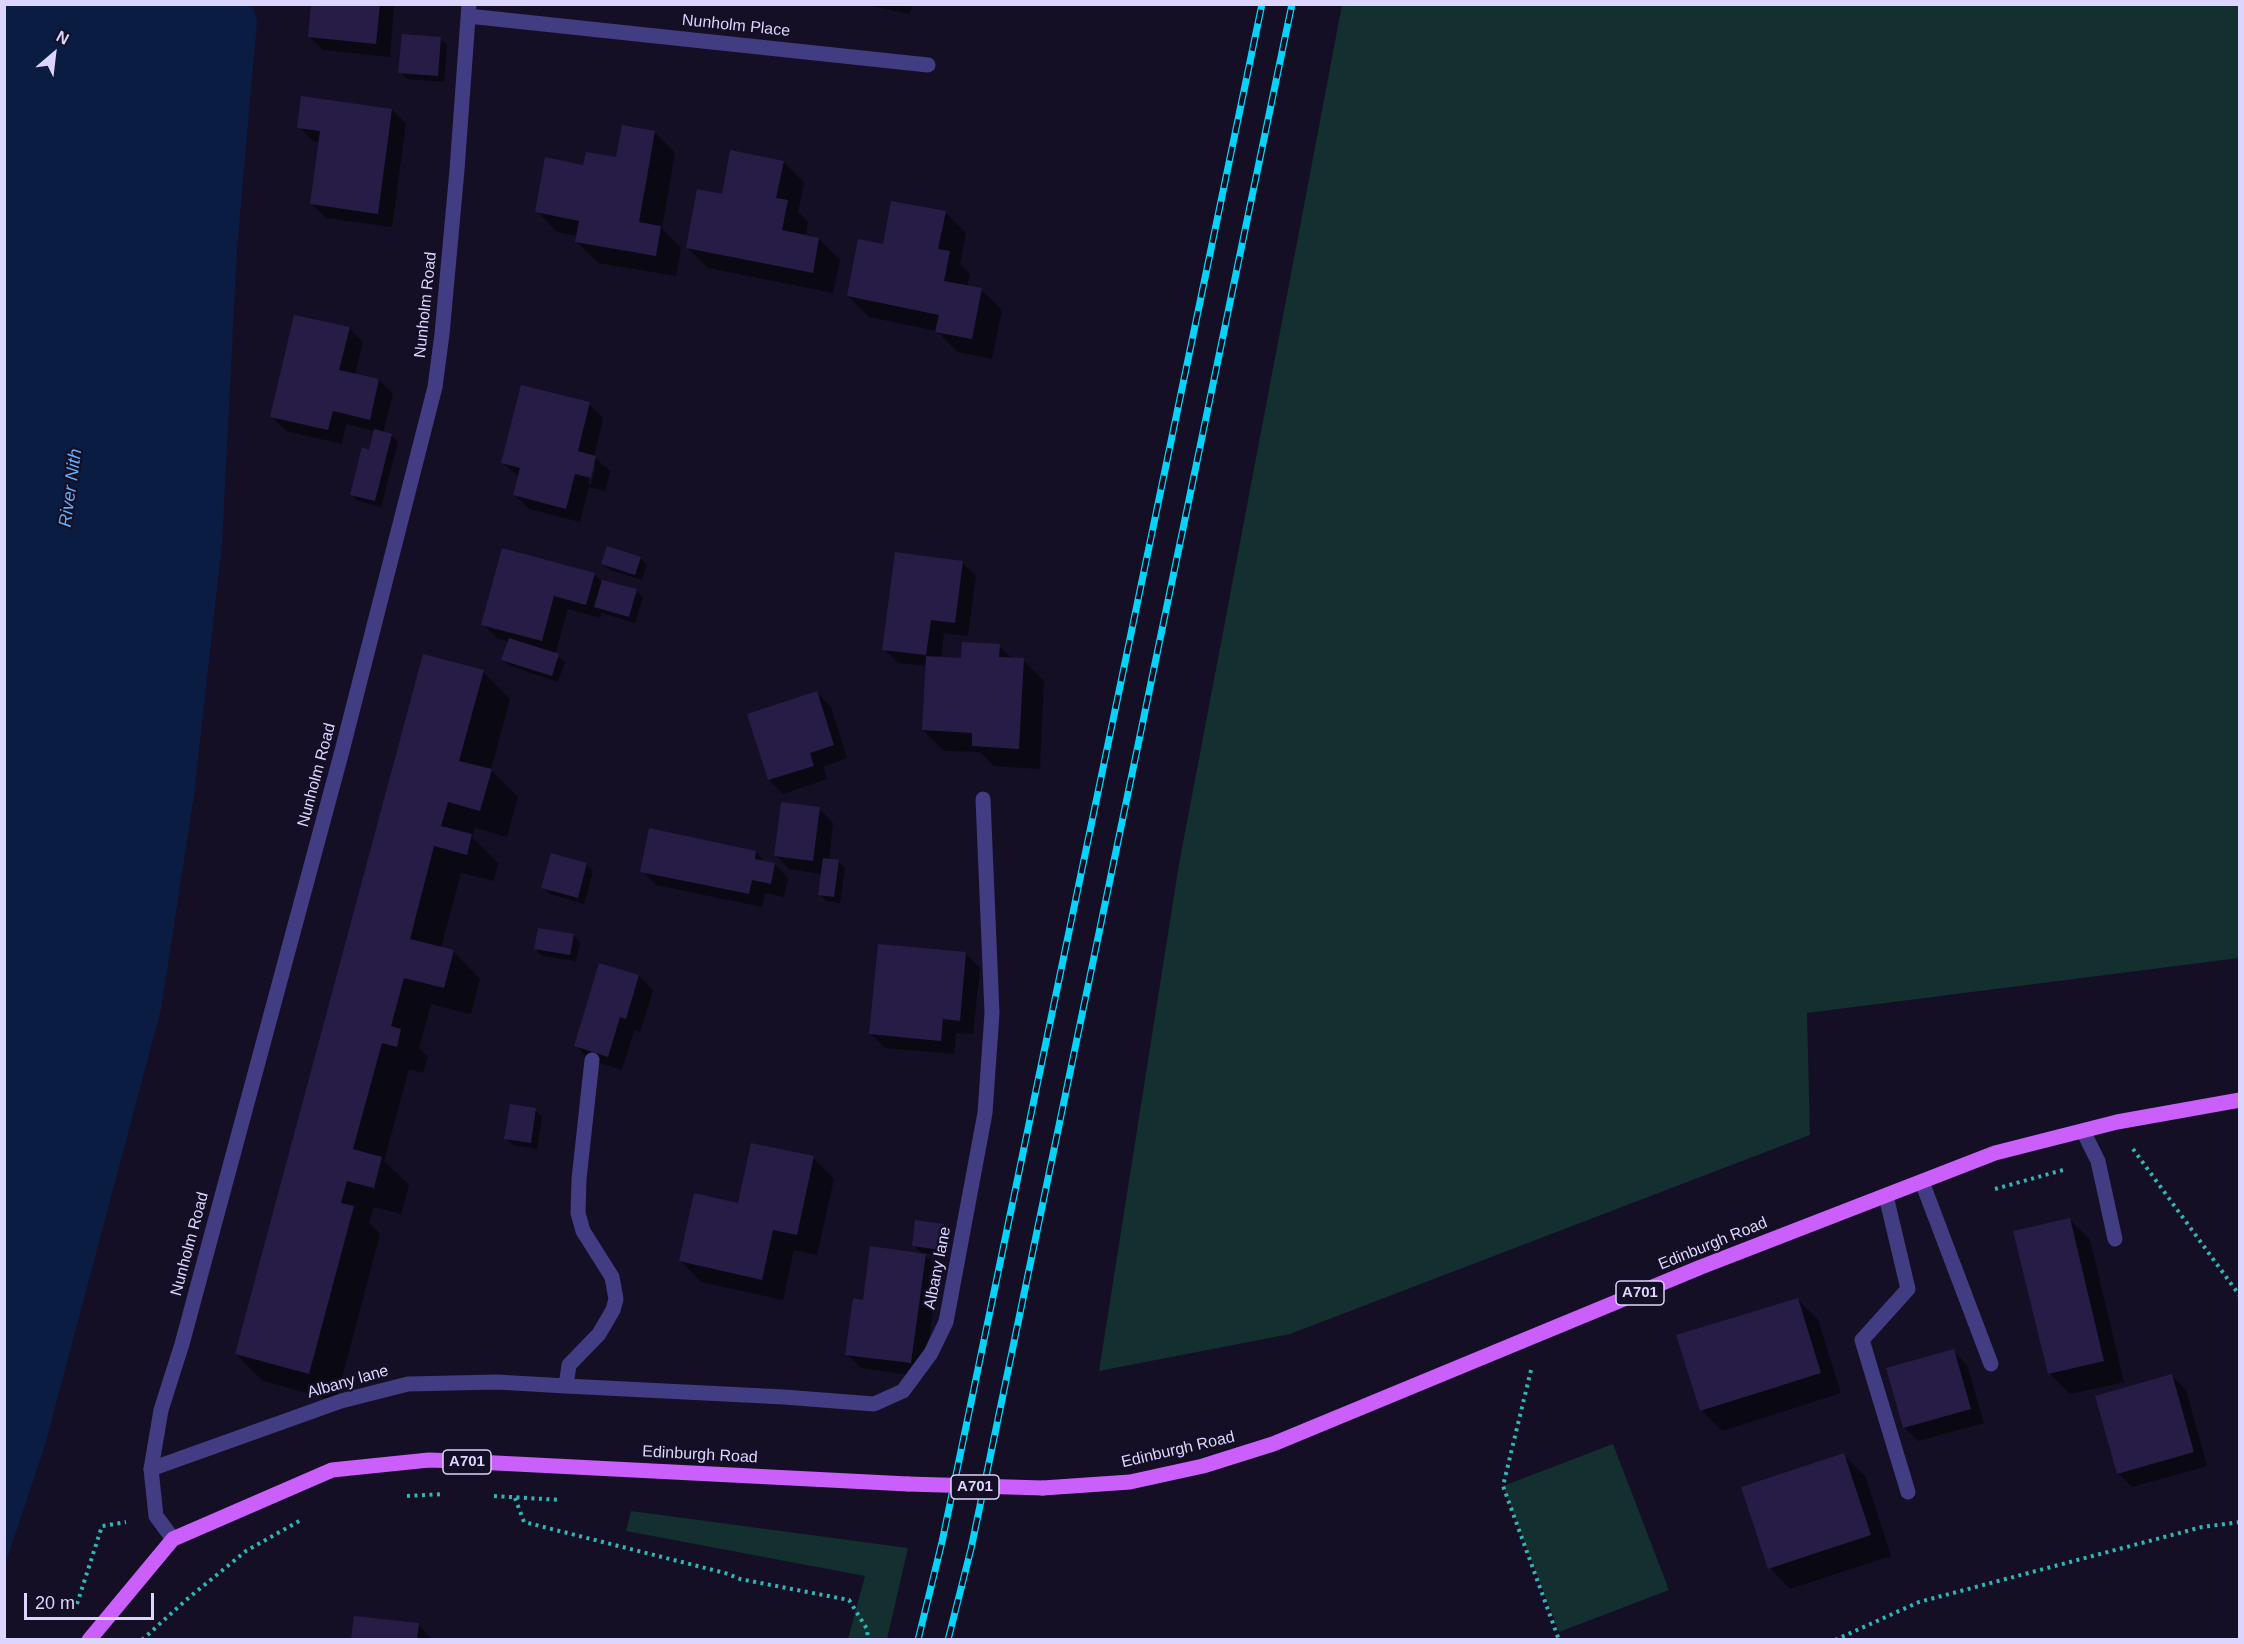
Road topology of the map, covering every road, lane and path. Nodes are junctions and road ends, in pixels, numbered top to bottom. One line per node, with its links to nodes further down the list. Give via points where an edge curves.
1 (469, 10): 2 (street, Nunholm Place); 15 (street, Nunholm Road, via 435,387 339,763 161,1410)
2 (928, 65)
3 (983, 799): 14 (street, Albany lane, via 992,1013 985,1113 946,1322 931,1353 903,1391 874,1404)
4 (592, 1060): 14 (street, via 578,1213 582,1232 612,1277 616,1299 599,1334 569,1365)
5 (2240, 1100): 6 (main road, Edinburgh Road / A701)
6 (2083, 1131): 8 (main road, Edinburgh Road / A701, via 1995,1153); 10 (street, via 2098,1161)
7 (2134, 1150): 11 (path)
8 (1922, 1182): 9 (main road, Edinburgh Road / A701); 12 (street)
9 (1886, 1196): 16 (street, via 1908,1289 1862,1340); 21 (main road, Edinburgh Road / A701, bridge, via 1701,1267 1273,1444 1203,1466 1130,1482 1043,1488 908,1484 429,1460 332,1470)
10 (2115, 1239)
11 (2240, 1296)
12 (1991, 1365)
13 (1532, 1370): 25 (path, via 1503,1486)
14 (566, 1386): 15 (street, Albany lane, via 497,1382 408,1384 341,1401)
15 (150, 1469): 18 (street, Nunholm Road)
16 (1908, 1491)
17 (516, 1498): 24 (path, via 524,1522 740,1579 849,1600 867,1629)
18 (156, 1516): 21 (street, Nunholm Road); 22 (path, via 102,1526 70,1627)
19 (306, 1517): 23 (path, via 246,1551)
20 (2240, 1522): 26 (path, via 2202,1527 1919,1602)
21 (172, 1539): 22 (main road, Edinburgh Road / A701)
22 (89, 1639)
23 (142, 1640)
24 (868, 1640)
25 (1559, 1640)
26 (1835, 1640)

